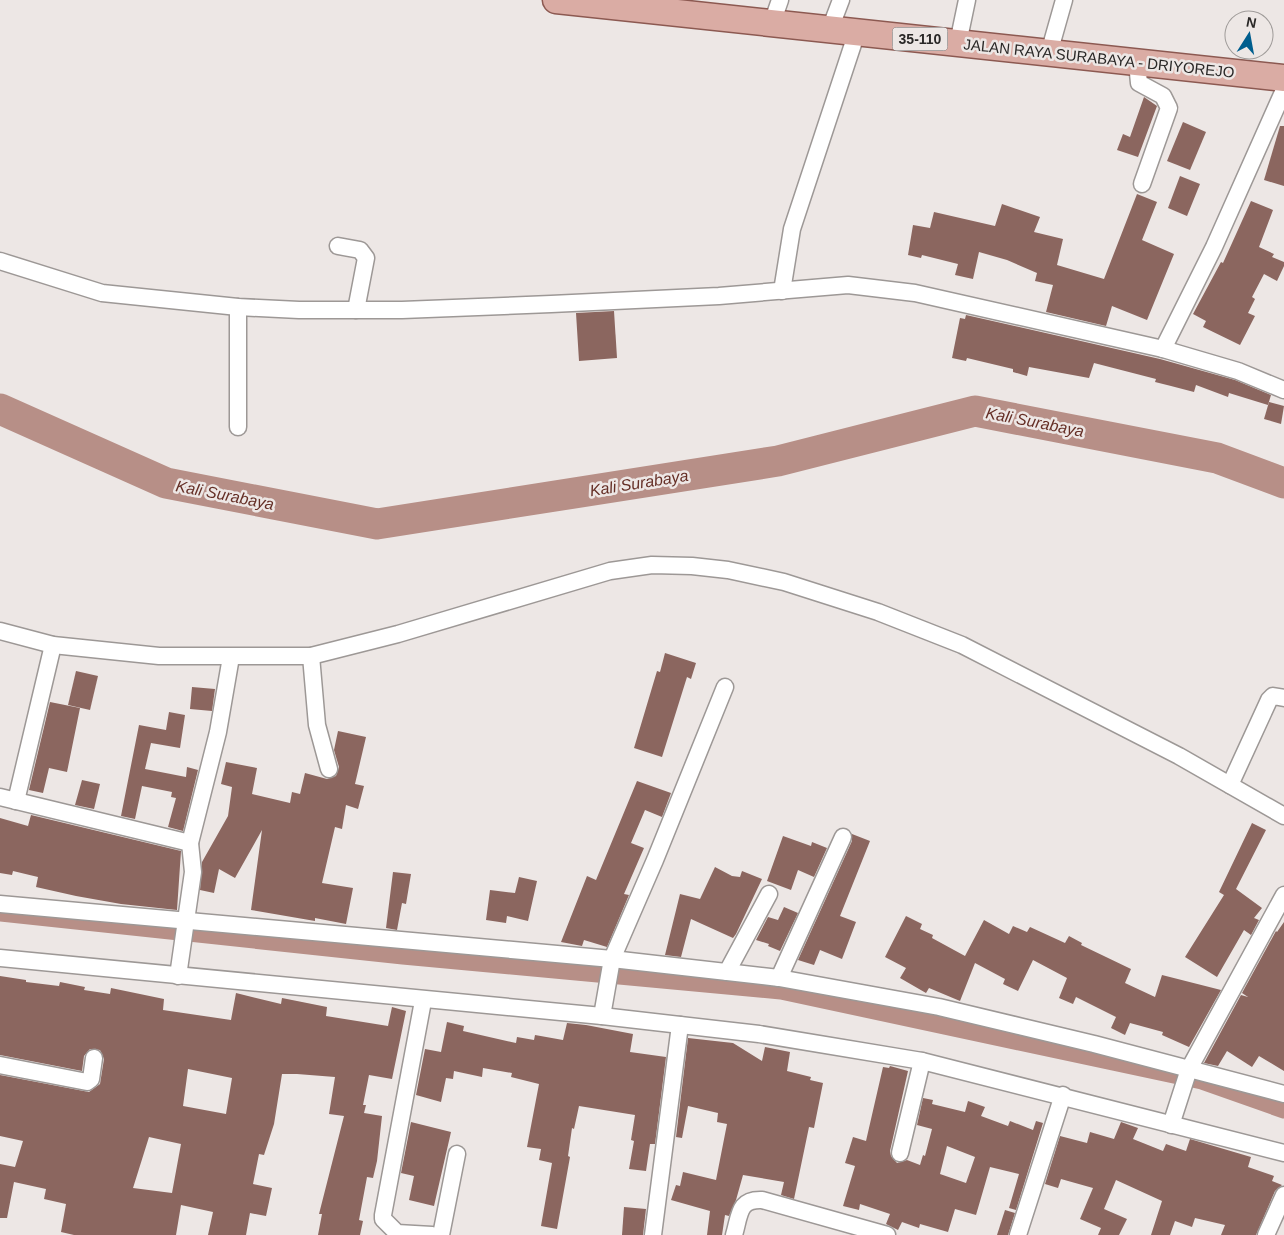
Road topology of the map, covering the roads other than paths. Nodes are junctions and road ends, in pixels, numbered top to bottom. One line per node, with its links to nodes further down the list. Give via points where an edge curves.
1 (556, 0): 5 (main road, JALAN RAYA SURABAYA - DRIYOREJO / 35-110)
2 (841, 0): 6 (street)
3 (967, 0): 8 (street)
4 (1064, 0): 9 (street)
5 (776, 11): 6 (main road, JALAN RAYA SURABAYA - DRIYOREJO / 35-110)
6 (830, 29): 7 (main road, JALAN RAYA SURABAYA - DRIYOREJO / 35-110)
7 (857, 32): 8 (main road, JALAN RAYA SURABAYA - DRIYOREJO / 35-110); 16 (street, via 792,229)
8 (958, 43): 9 (main road, JALAN RAYA SURABAYA - DRIYOREJO / 35-110)
9 (1049, 53): 10 (main road, JALAN RAYA SURABAYA - DRIYOREJO / 35-110)
10 (1137, 63): 11 (main road, JALAN RAYA SURABAYA - DRIYOREJO / 35-110); 13 (street, via 1140,83 1163,96 1169,108)
11 (1284, 78)
12 (1284, 90): 19 (street, via 1214,247)
13 (1142, 184)
14 (338, 246): 18 (street, via 360,250 366,258)
15 (0, 261): 17 (street, via 102,294)
16 (782, 291): 18 (street, via 550,304); 19 (street, via 848,285 915,293)
17 (238, 307): 18 (street); 21 (street)
18 (356, 310)
19 (1163, 349): 20 (street, via 1238,371)
20 (1284, 390)
21 (238, 427)
22 (0, 631): 23 (street)
23 (53, 645): 25 (street, via 159,656); 31 (street)
24 (311, 656): 25 (street); 28 (street, via 317,725); 29 (street, via 398,634 610,571 652,565 728,570 784,582 878,612 962,645)
25 (230, 657): 34 (street, via 218,732)
26 (725, 687): 40 (street)
27 (1284, 698): 29 (street, via 1273,696 1269,700)
28 (329, 769)
29 (1230, 785): 32 (street)
30 (0, 797): 31 (street)
31 (16, 801): 34 (street)
32 (1284, 816)
33 (844, 837): 43 (street)
34 (190, 843): 38 (street, via 193,872)
35 (769, 894): 42 (street)
36 (1284, 895): 50 (street)
37 (0, 904): 38 (street)
38 (186, 923): 40 (street); 41 (street)
39 (0, 958): 41 (street)
40 (611, 963): 42 (street); 45 (street)
41 (179, 969): 44 (street)
42 (727, 972): 43 (street)
43 (779, 978): 50 (street, via 939,1007)
44 (423, 1001): 45 (street); 58 (street, via 383,1215)
45 (603, 1011): 46 (street)
46 (680, 1024): 48 (street); 61 (street)
47 (94, 1058): 49 (street, via 91,1079 87,1082)
48 (922, 1061): 52 (street); 54 (street)
49 (0, 1065)
50 (1188, 1072): 51 (street); 53 (street)
51 (1284, 1094)
52 (1063, 1095): 53 (street); 64 (street)
53 (1172, 1125): 55 (street)
54 (900, 1153)
55 (1284, 1153)
56 (457, 1154): 60 (street)
57 (1284, 1195): 65 (street)
58 (397, 1234): 59 (street)
59 (432, 1235)
60 (441, 1235)
61 (652, 1235)
62 (734, 1235): 63 (street, via 741,1210 752,1200 762,1200)
63 (886, 1235)
64 (1018, 1235)
65 (1266, 1235)

